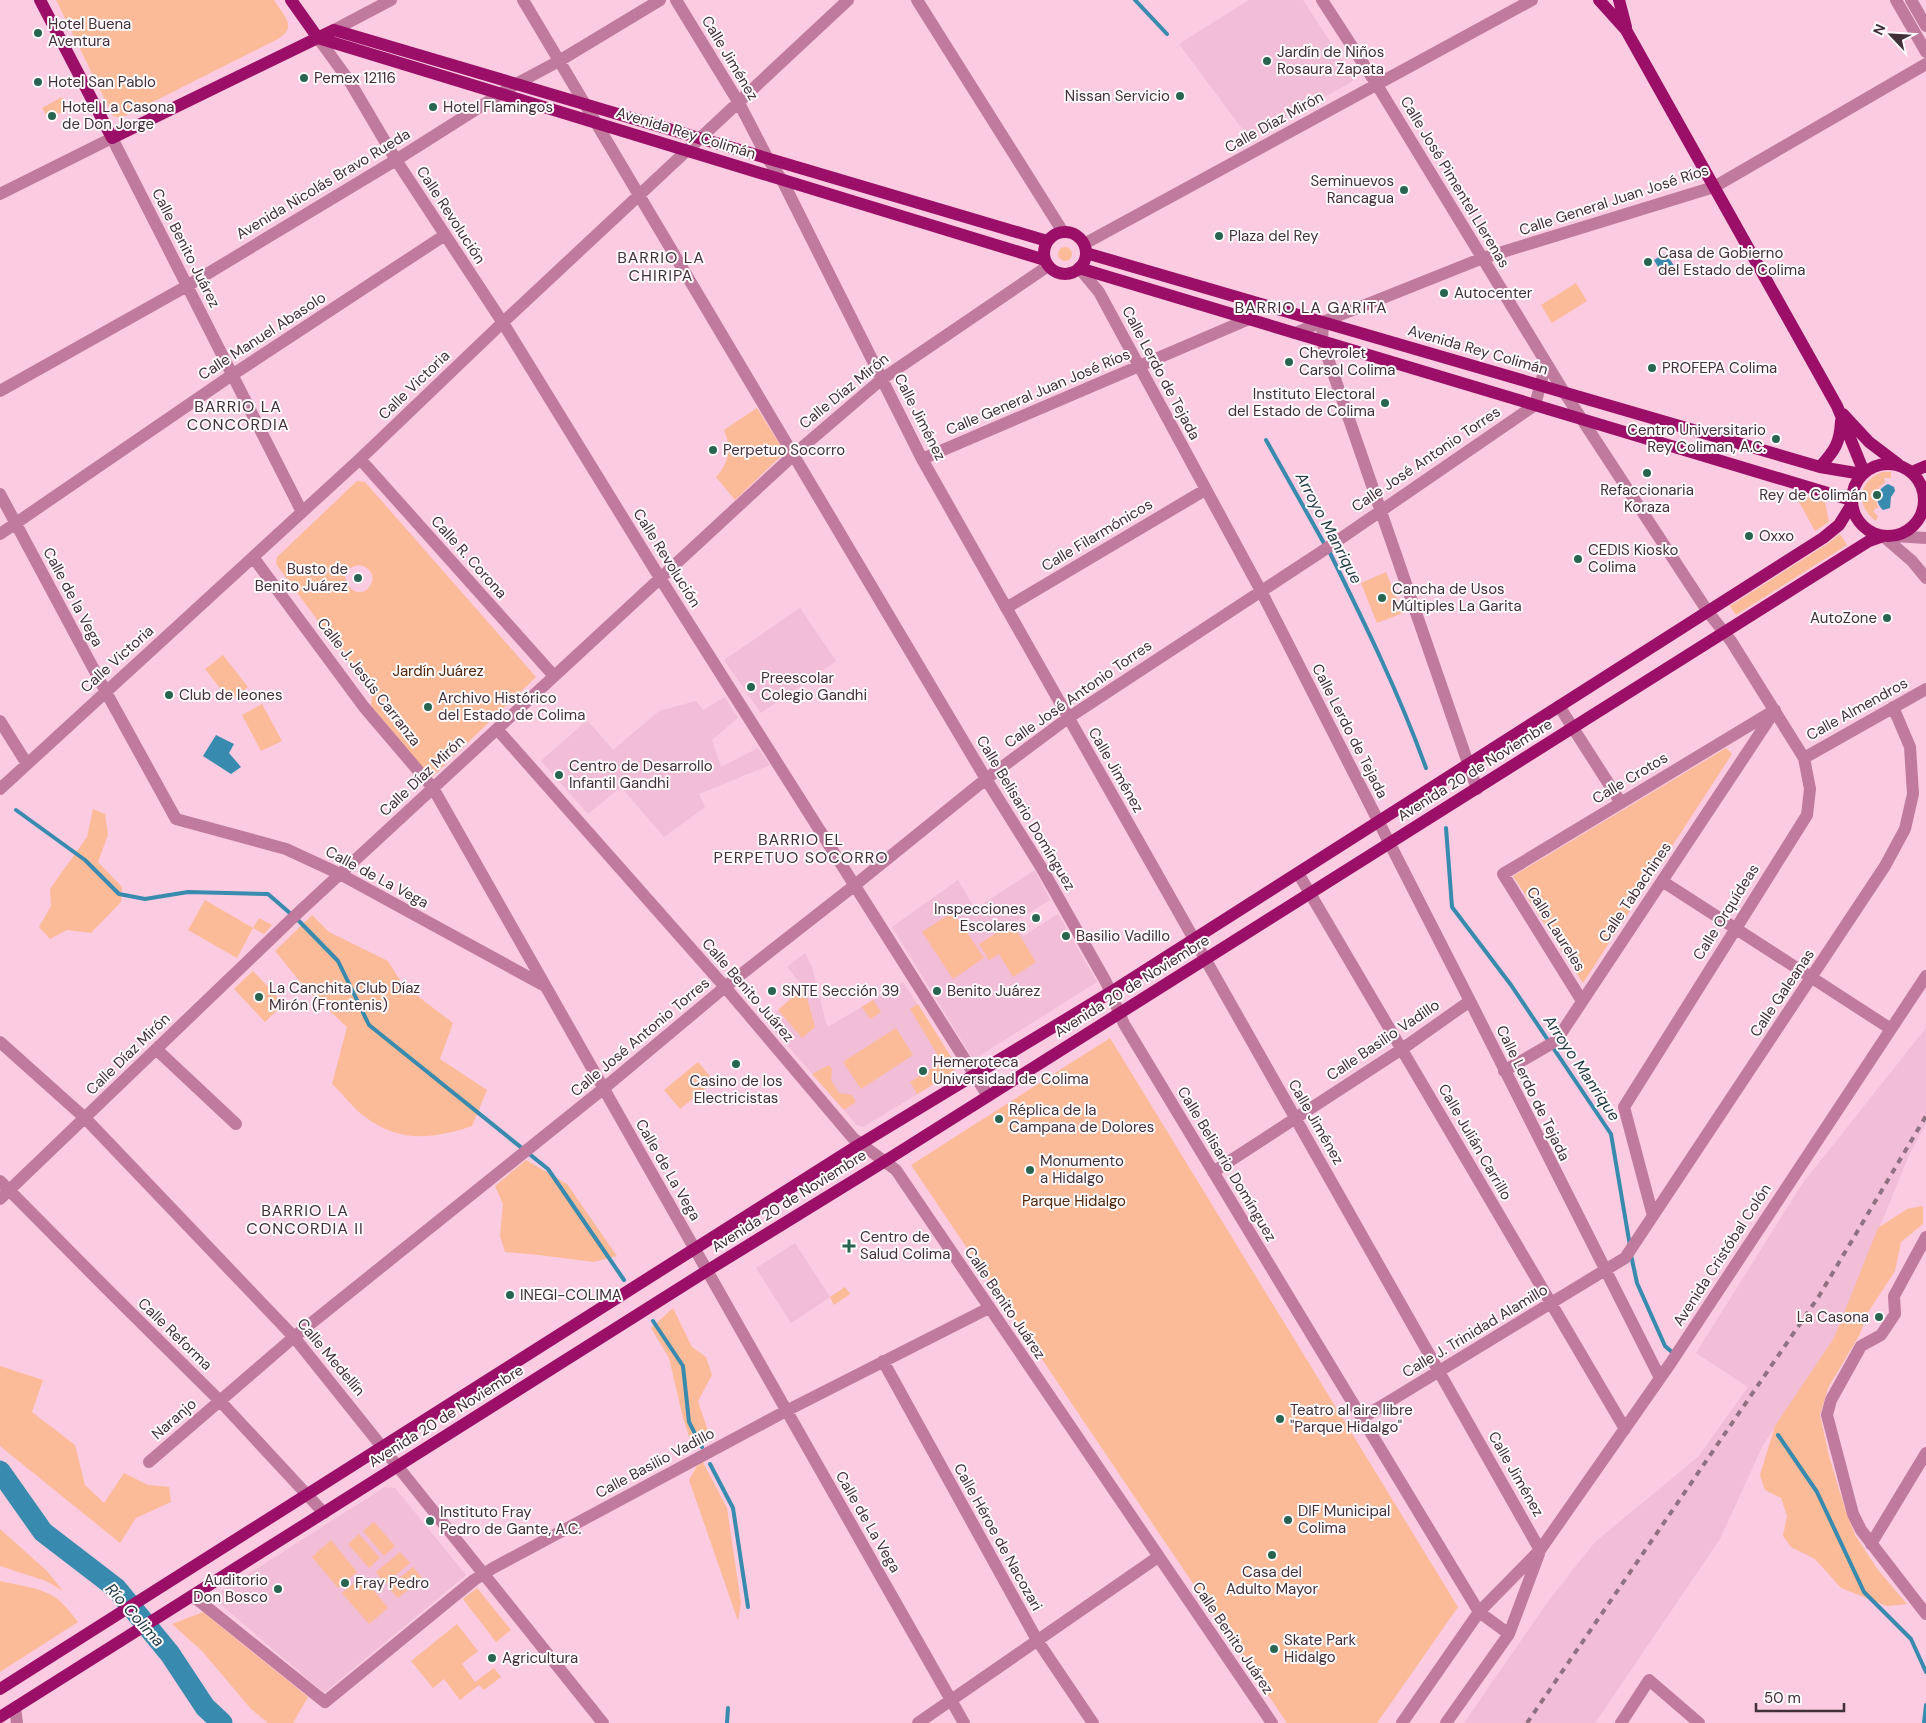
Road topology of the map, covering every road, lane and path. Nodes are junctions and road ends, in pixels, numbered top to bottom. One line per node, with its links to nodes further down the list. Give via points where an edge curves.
1 (40, 0): 28 (main road, Calle Benito Juárez)
2 (291, 0): 18 (main road)
3 (391, 0): 16 (street)
4 (523, 0): 20 (street, Calle Belisario Domínguez)
5 (660, 0): 20 (street, Avenida Nicolás Bravo Rueda)
6 (676, 0): 25 (street, Calle Jiménez)
7 (848, 0): 25 (street, Calle Victoria)
8 (918, 0): 37 (street)
9 (1322, 0): 23 (street, Calle José Pimentel Llerenas)
10 (1532, 0): 23 (street, Calle Díaz Mirón)
11 (1600, 0): 17 (main road)
12 (1619, 0): 17 (main road)
13 (1896, 0): 19 (street)
14 (1911, 0): 15 (street)
15 (1926, 26)
16 (334, 30): 18 (main road); 22 (main road, Avenida Rey Colimán)
17 (1626, 30): 34 (main road)
18 (318, 38): 24 (main road, Avenida Rey Colimán); 28 (main road); 32 (street, Calle Revolución, via 350,82)
19 (1926, 52)
20 (560, 61): 22 (street, Avenida Nicolás Bravo Rueda); 26 (street, Calle Belisario Domínguez)
21 (1926, 64): 34 (street, Calle General Juan José Ríos)
22 (516, 84): 24 (street, Avenida Nicolás Bravo Rueda); 26 (main road, Avenida Rey Colimán)
23 (1376, 85): 40 (street, Calle Díaz Mirón); 41 (street, Calle José Pimentel Llerenas)
24 (501, 94): 27 (main road, Avenida Rey Colimán); 32 (street, Avenida Nicolás Bravo Rueda)
25 (739, 103): 29 (street, Calle Victoria); 31 (street, Calle Jiménez)
26 (585, 104): 27 (street, Calle Belisario Domínguez); 29 (main road, Avenida Rey Colimán)
27 (597, 123): 30 (main road, Avenida Rey Colimán); 36 (street, Calle Belisario Domínguez)
28 (112, 138): 35 (street); 44 (street, Calle Benito Juárez)
29 (700, 138): 30 (street, Calle Victoria); 31 (main road, Avenida Rey Colimán)
30 (687, 151): 33 (main road, Avenida Rey Colimán); 36 (street, Calle Victoria)
31 (768, 159): 33 (street, Calle Jiménez); 39 (main road, Avenida Rey Colimán)
32 (396, 160): 38 (street, Calle Revolución); 44 (street, Avenida Nicolás Bravo Rueda)
33 (782, 180): 42 (main road, Avenida Rey Colimán); 53 (street, Calle Jiménez)
34 (1714, 187): 41 (street, Calle General Juan José Ríos); 58 (main road)
35 (0, 194)
36 (638, 195): 47 (street, Calle Victoria); 60 (street, Calle Belisario Domínguez)
37 (1063, 232): 39 (main road); 40 (main road, via 1076,235)
38 (445, 235): 47 (street, Calle Revolución); 52 (street, Calle Manuel Abasolo)
39 (1047, 241): 42 (main road)
40 (1084, 248): 43 (main road); 46 (main road, Avenida Rey Colimán)
41 (1483, 258): 46 (street, Calle General Juan José Ríos); 50 (street, Calle José Pimentel Llerenas)
42 (1046, 263): 43 (main road, via 1061,273); 53 (street, Calle Díaz Mirón)
43 (1079, 268): 45 (main road); 51 (street, Calle Lerdo de Tejada, via 1100,292)
44 (187, 286): 52 (street, Calle Benito Juárez); 55 (street, Avenida Nicolás Bravo Rueda)
45 (1248, 319): 48 (main road); 51 (street, Calle General Juan José Ríos)
46 (1323, 322): 48 (street, Calle General Juan José Ríos); 49 (street); 54 (main road, Avenida Rey Colimán)
47 (503, 323): 62 (street, Calle Victoria); 80 (street, Calle Revolución)
48 (1295, 333): 49 (main road)
49 (1322, 341): 57 (main road); 72 (street)
50 (1546, 364): 54 (street); 56 (street, Calle José Pimentel Llerenas)
51 (1140, 367): 61 (street, Calle General Juan José Ríos); 68 (street, Calle Lerdo de Tejada)
52 (232, 375): 73 (street, Calle Benito Juárez); 74 (street, Calle Manuel Abasolo)
53 (882, 379): 60 (street, Calle Díaz Mirón); 61 (street, Calle Jiménez)
54 (1540, 385): 56 (main road, Avenida Rey Colimán); 57 (street)
55 (0, 391)
56 (1564, 392): 59 (street, Calle José Pimentel Llerenas); 65 (main road, Avenida Rey Colimán)
57 (1535, 405): 59 (main road); 72 (street, Calle José Antonio Torres)
58 (1839, 412): 63 (main road, via 1869,442); 65 (main road, via 1840,438); 67 (main road)
59 (1582, 419): 71 (main road); 84 (street, Calle José Pimentel Llerenas)
60 (793, 455): 80 (street, Calle Díaz Mirón); 99 (street, Calle Belisario Domínguez)
61 (922, 459): 83 (street, Calle Jiménez)
62 (360, 460): 73 (street, Calle Victoria); 86 (street, Calle R. Corona)
63 (1898, 464): 66 (main road); 67 (main road, via 1883,463)
64 (1926, 466): 66 (main road)
65 (1820, 467): 67 (main road, Avenida Rey Colimán)
66 (1912, 472): 70 (main road)
67 (1863, 473): 71 (main road, via 1853,491)
68 (1205, 490): 82 (street, Calle Lerdo de Tejada); 83 (street, Calle Filarmónicos)
69 (0, 494): 74 (street, Calle de la Vega)
70 (1925, 496): 75 (main road)
71 (1852, 502): 77 (main road, via 1864,527); 84 (main road, Avenida 20 de Noviembre, via 1839,525 1830,533)
72 (1380, 510): 82 (street, Calle José Antonio Torres); 98 (street)
73 (302, 512): 79 (street, Calle Victoria)
74 (15, 523): 76 (street, Calle Manuel Abasolo); 88 (street, Calle de la Vega)
75 (1922, 523): 77 (main road)
76 (0, 534)
77 (1888, 536): 78 (street); 81 (street); 85 (main road, Avenida 20 de Noviembre, via 1868,541)
78 (1926, 538)
79 (253, 557): 88 (street, Calle Victoria); 100 (street, Calle J. Jesús Carranza, via 364,707)
80 (660, 578): 86 (street, Calle Díaz Mirón); 111 (street, Calle Revolución)
81 (1926, 578)
82 (1261, 591): 92 (street, Calle José Antonio Torres); 105 (street, Calle Lerdo de Tejada)
83 (1006, 608): 92 (street, Calle Jiménez)
84 (1708, 612): 85 (street, Calle José Pimentel Llerenas); 89 (main road, Avenida 20 de Noviembre)
85 (1724, 631): 91 (street, Calle Orquídeas); 94 (main road, Avenida 20 de Noviembre)
86 (554, 676): 95 (street, Calle Díaz Mirón)
87 (1926, 689): 90 (street, Calle Almendros)
88 (106, 692): 97 (street, Calle Victoria); 104 (street, Calle de la Vega)
89 (1559, 706): 94 (street); 98 (main road, Avenida 20 de Noviembre)
90 (1893, 707): 96 (street, Calle Almendros); 117 (street, Calle Galeanas, via 1910,747 1913,794 1905,829 1885,866)
91 (1775, 710): 96 (street, Calle Orquídeas); 103 (street, Calle Crotos); 110 (street, Calle Tabachines)
92 (1068, 718): 99 (street, Calle José Antonio Torres); 114 (street, Calle Jiménez)
93 (0, 721): 97 (street)
94 (1573, 728): 102 (main road, Avenida 20 de Noviembre); 103 (street)
95 (497, 729): 100 (street, Calle Díaz Mirón); 119 (street, Calle Benito Juárez)
96 (1804, 758): 113 (street, Calle Orquídeas, via 1810,789 1807,815)
97 (28, 764): 101 (street, Calle Victoria)
98 (1468, 764): 102 (street); 105 (main road, Avenida 20 de Noviembre)
99 (986, 779): 111 (street, Calle José Antonio Torres); 120 (street, Calle Belisario Domínguez, via 1041,867)
100 (433, 788): 108 (street, Calle Díaz Mirón); 118 (street, Calle J. Jesús Carranza)
101 (0, 789)
102 (1477, 789): 106 (main road, Avenida 20 de Noviembre)
103 (1621, 803): 109 (street, Calle Crotos)
104 (176, 819): 108 (street, Calle de La Vega, via 286,849)
105 (1378, 822): 106 (street, Calle Lerdo de Tejada); 107 (main road, Avenida 20 de Noviembre)
106 (1389, 844): 112 (main road, Avenida 20 de Noviembre); 121 (street, Calle Lerdo de Tejada)
107 (1298, 873): 112 (street, Calle Julián Carrillo); 114 (main road, Avenida 20 de Noviembre)
108 (340, 874): 118 (street, Calle de La Vega); 126 (street, Calle Díaz Mirón)
109 (1503, 874): 122 (street, Calle Laureles)
110 (1662, 881): 113 (street); 122 (street, Calle Tabachines)
111 (854, 886): 119 (street, Calle José Antonio Torres); 129 (street, Calle Revolución)
112 (1310, 893): 115 (main road, Avenida 20 de Noviembre); 127 (street, Calle Julián Carrillo)
113 (1736, 929): 117 (street); 140 (street, Calle Orquídeas, via 1624,1106)
114 (1194, 939): 115 (street, Calle Jiménez); 120 (main road, Avenida 20 de Noviembre)
115 (1205, 959): 123 (main road, Avenida 20 de Noviembre); 132 (street, Calle Jiménez)
116 (1926, 976): 124 (street, Avenida Cristóbal Colón)
117 (1811, 978): 124 (street); 140 (street, Calle Galeanas)
118 (543, 985): 130 (street, Calle de La Vega)
119 (725, 987): 130 (street, Calle José Antonio Torres); 135 (street, Calle Benito Juárez)
120 (1111, 992): 123 (street, Calle Belisario Domínguez); 129 (main road, Avenida 20 de Noviembre)
121 (1470, 1001): 127 (street, Calle Basilio Vadillo); 128 (street, Calle Lerdo de Tejada)
122 (1582, 1001): 128 (street, Calle Tabachines, via 1551,1044)
123 (1119, 1013): 131 (main road, Avenida 20 de Noviembre); 137 (street, Calle Belisario Domínguez)
124 (1891, 1029): 150 (street, Avenida Cristóbal Colón)
125 (0, 1042): 133 (street, Calle Medellín)
126 (156, 1049): 133 (street, Calle Díaz Mirón); 134 (street)
127 (1402, 1049): 132 (street, Calle Basilio Vadillo); 145 (street, Calle Julián Carrillo)
128 (1504, 1071): 144 (street, Calle Lerdo de Tejada)
129 (975, 1074): 131 (street, Calle Revolución); 135 (main road, Avenida 20 de Noviembre)
130 (603, 1089): 142 (street, Calle de La Vega); 147 (street, Calle José Antonio Torres)
131 (988, 1096): 136 (main road, Avenida 20 de Noviembre)
132 (1295, 1117): 137 (street, Calle Basilio Vadillo); 149 (street, Calle Jiménez)
133 (85, 1118): 139 (street, Calle Díaz Mirón); 147 (street, Calle Medellín)
134 (236, 1124)
135 (861, 1144): 136 (street, Calle Benito Juárez); 142 (main road, Avenida 20 de Noviembre)
136 (884, 1162): 143 (main road, Avenida 20 de Noviembre); 146 (street, Calle Benito Juárez, via 896,1170)
137 (1213, 1172): 153 (street, Calle Belisario Domínguez)
138 (0, 1180): 139 (street, Calle Reforma)
139 (5, 1195): 151 (street, Calle Reforma)
140 (1653, 1216): 144 (street, Calle Galeanas, via 1625,1258)
141 (1926, 1237): 161 (street, via 1894,1296 1895,1314 1878,1338 1861,1346 1827,1411 1853,1514)
142 (694, 1249): 143 (street, Calle de La Vega); 155 (main road, Avenida 20 de Noviembre)
143 (706, 1271): 152 (street, Calle de La Vega); 158 (main road, Avenida 20 de Noviembre)
144 (1604, 1271): 145 (street, Calle J. Trinidad Alamillo); 150 (street, Calle Lerdo de Tejada)
145 (1551, 1303): 149 (street, Calle J. Trinidad Alamillo); 154 (street, Calle Julián Carrillo)
146 (990, 1308): 148 (street, Calle Basilio Vadillo); 163 (street, Calle Benito Juárez)
147 (294, 1336): 151 (street, Calle José Antonio Torres); 155 (street, Calle Medellín)
148 (883, 1362): 152 (street, Calle Basilio Vadillo); 169 (street, Calle Héroe de Nacozari)
149 (1439, 1371): 153 (street, Calle J. Trinidad Alamillo); 162 (street, Calle Jiménez)
150 (1660, 1378): 154 (street, Avenida Cristóbal Colón)
151 (220, 1400): 157 (street, Naranjo); 159 (street, Calle Reforma)
152 (786, 1411): 164 (street, Calle Basilio Vadillo); 171 (street, Calle de La Vega)
153 (1362, 1418): 167 (street, Calle Belisario Domínguez)
154 (1625, 1428): 162 (street, Avenida Cristóbal Colón)
155 (383, 1447): 158 (street, Calle Medellín); 159 (main road, Avenida 20 de Noviembre)
156 (1926, 1453): 161 (street)
157 (149, 1462)
158 (398, 1466): 160 (main road, Avenida 20 de Noviembre); 164 (street, Calle Medellín)
159 (307, 1495): 160 (street, Calle Reforma); 170 (main road, Avenida 20 de Noviembre)
160 (324, 1513): 165 (main road, Avenida 20 de Noviembre)
161 (1871, 1544): 166 (street)
162 (1540, 1550): 167 (street, Avenida Cristóbal Colón); 168 (street, Avenida Cristóbal Colón)
163 (1158, 1556): 169 (street); 180 (street, Calle Benito Juárez)
164 (483, 1574): 165 (street, Calle Basilio Vadillo, via 324,1702); 176 (street, Calle Medellín)
165 (188, 1599): 172 (main road, Avenida 20 de Noviembre)
166 (1924, 1607)
167 (1479, 1612): 168 (street, Calle Belisario Domínguez); 174 (street, Avenida Cristóbal Colón)
168 (1508, 1634): 181 (street, Avenida Cristóbal Colón)
169 (1037, 1640): 171 (street); 179 (street, Calle Héroe de Nacozari)
170 (0, 1689)
171 (951, 1700): 177 (street); 178 (street, Calle de La Vega)
172 (15, 1708): 173 (main road, Avenida 20 de Noviembre); 175 (street)
173 (0, 1717)
174 (1408, 1721)
175 (17, 1723)
176 (603, 1723)
177 (918, 1723)
178 (964, 1723)
179 (1093, 1723)
180 (1272, 1723)
181 (1446, 1723)
182 (1621, 1723): 183 (street, via 1649,1680)
183 (1699, 1723)

